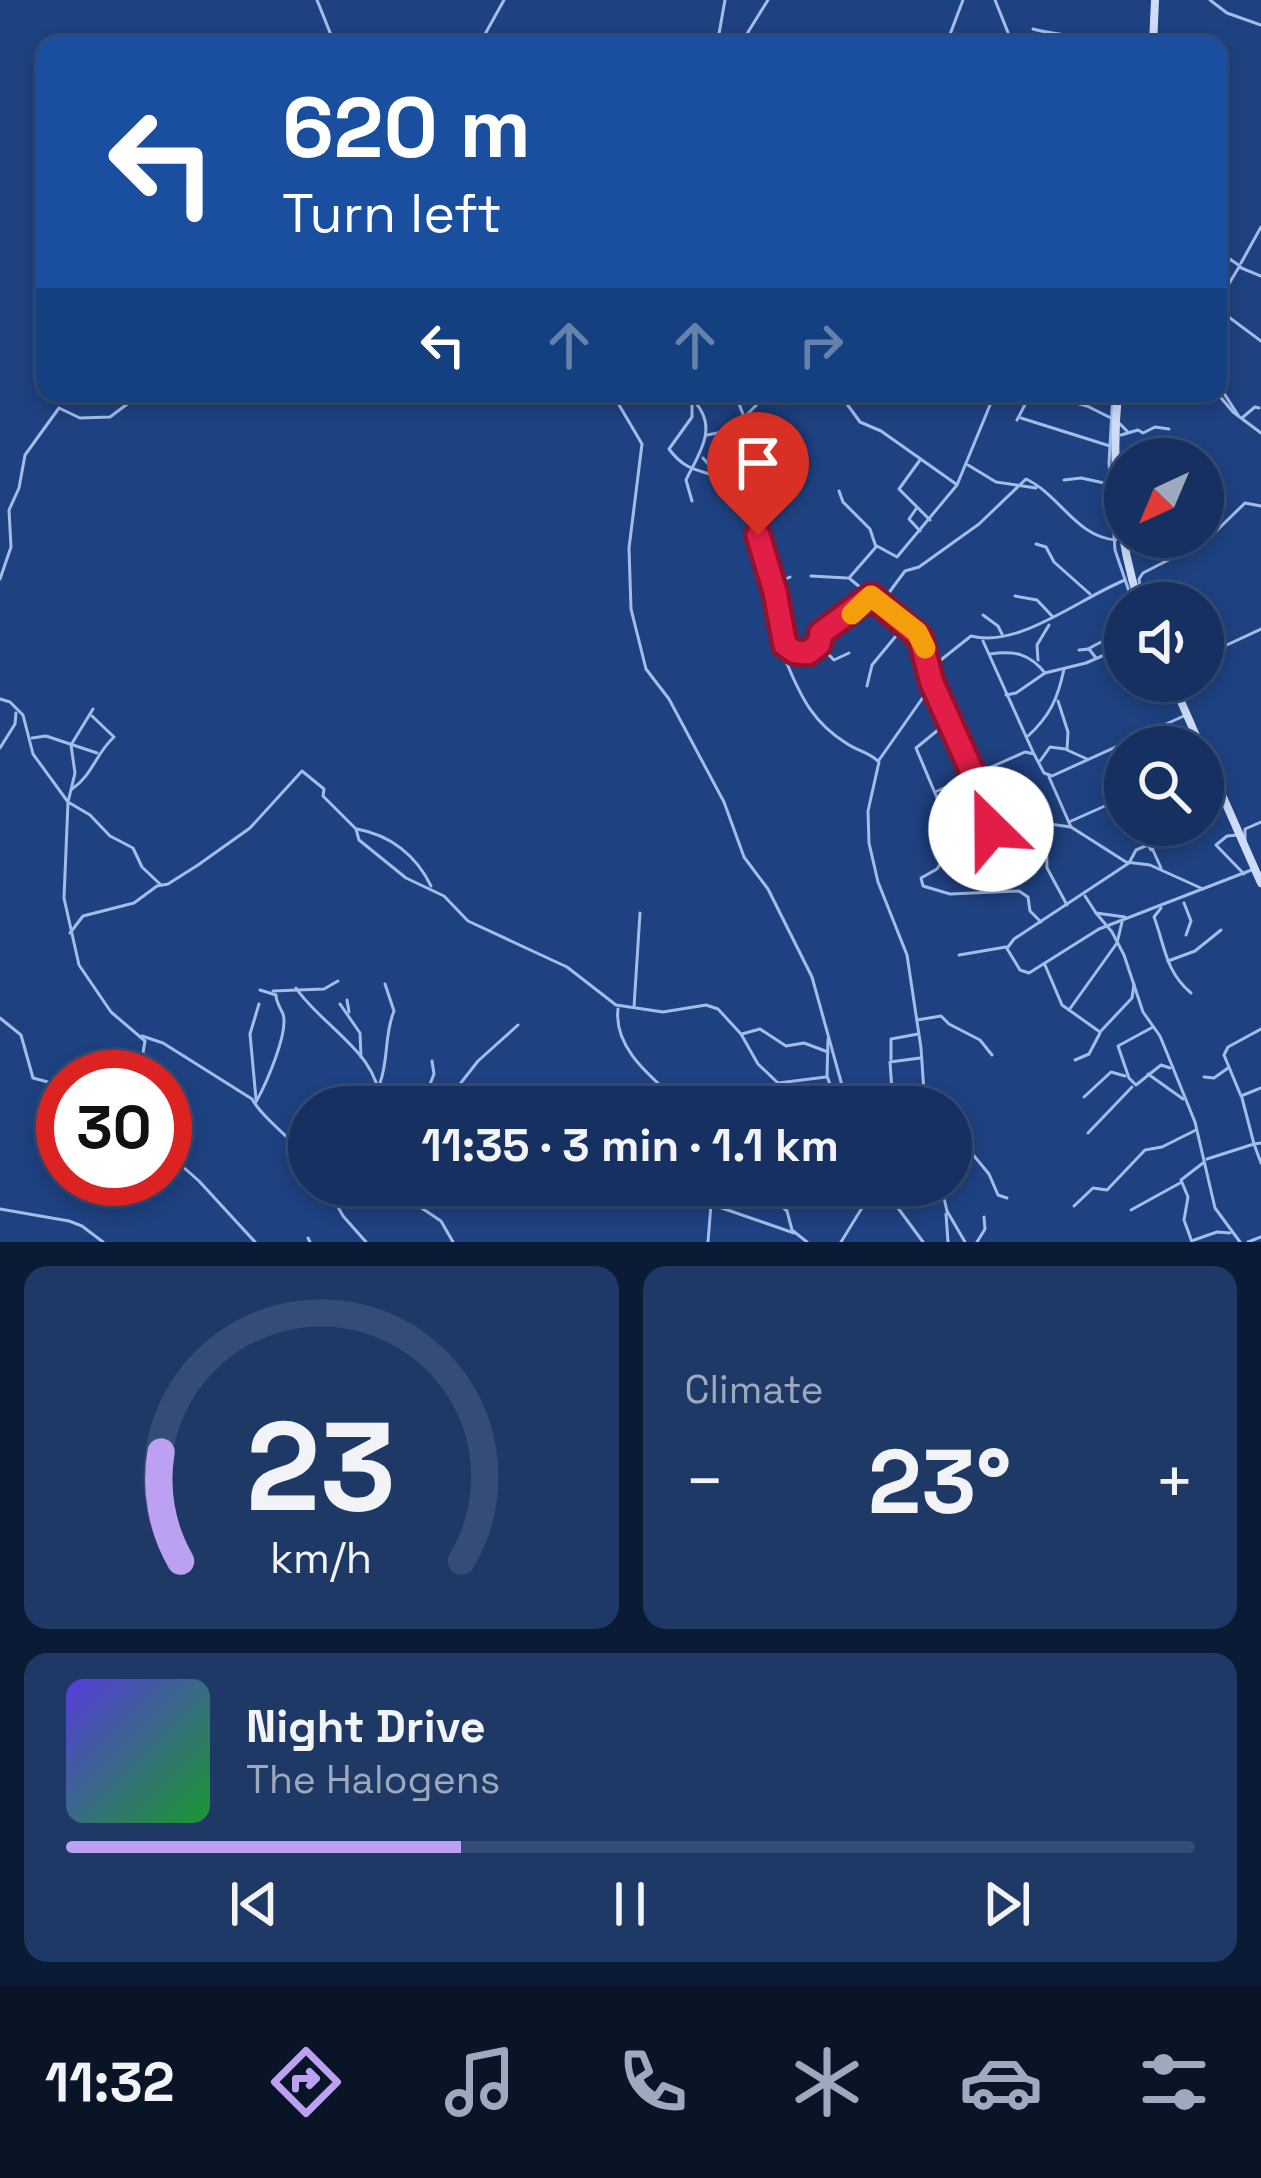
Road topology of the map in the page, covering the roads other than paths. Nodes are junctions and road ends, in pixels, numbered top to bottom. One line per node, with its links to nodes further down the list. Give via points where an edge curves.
1 (317, 0): 11 (street)
2 (505, 0): 12 (street)
3 (725, 0): 13 (street)
4 (768, 0): 14 (street)
5 (963, 0): 15 (street)
6 (995, 0): 16 (street)
7 (1155, 0): 18 (main road)
8 (1210, 0): 9 (street)
9 (1261, 25)
10 (1033, 29): 17 (street)
11 (331, 36)
12 (483, 36)
13 (719, 36)
14 (746, 36)
15 (949, 36)
16 (1009, 36)
17 (1077, 36)
18 (1152, 36)
19 (1261, 226): 21 (street)
20 (1227, 257): 21 (street)
21 (1240, 265): 22 (street); 23 (street)
22 (1261, 276)
23 (1227, 287)
24 (1227, 315): 25 (street)
25 (1261, 340)
26 (1227, 398): 41 (street)
27 (130, 402): 81 (street, via 110,417 80,418 59,408 27,450)
28 (617, 402): 209 (street, via 643,444 629,548 631,609 646,669 768,889 816,987)
29 (692, 402): 40 (street)
30 (694, 402): 44 (street)
31 (737, 402): 42 (street)
32 (759, 402): 42 (street)
33 (845, 402): 55 (street, via 855,418)
34 (990, 402): 56 (street)
35 (1027, 402): 53 (street, via 1019,419)
36 (1073, 402): 43 (street)
37 (1115, 402): 43 (main road)
38 (1225, 402): 41 (street)
39 (1259, 408): 41 (street)
40 (693, 414): 44 (street); 57 (street, via 669,449)
41 (1240, 418): 49 (street)
42 (742, 419): 45 (street); 46 (street)
43 (1114, 420): 48 (street); 51 (main road)
44 (706, 426): 50 (street)
45 (745, 428): 46 (street); 73 (street, via 769,488)
46 (733, 429): 50 (street)
47 (1169, 429): 48 (street)
48 (1128, 432): 52 (street)
49 (1261, 433)
50 (706, 436): 54 (street)
51 (1112, 438)
52 (1119, 438)
53 (1104, 441)
54 (702, 456): 57 (street); 58 (street)
55 (921, 460): 62 (street); 66 (street, via 898,488)
56 (966, 464): 61 (street, via 996,482); 62 (street)
57 (692, 469): 58 (street); 64 (street)
58 (722, 479): 73 (street, via 748,506)
59 (1064, 480): 60 (street)
60 (1104, 483)
61 (1018, 484): 70 (street, via 1030,479 1084,531); 77 (street, via 979,524)
62 (957, 485): 67 (street)
63 (839, 491): 72 (street)
64 (692, 501)
65 (1261, 506): 68 (street, via 1245,503)
66 (918, 508): 67 (street); 69 (street, via 909,519)
67 (931, 520): 69 (street)
68 (1224, 523)
69 (920, 531): 74 (street)
70 (1104, 537)
71 (1036, 544): 87 (street)
72 (875, 547): 74 (street); 80 (street)
73 (762, 553): 85 (street)
74 (895, 557): 77 (street)
75 (1121, 558): 82 (street)
76 (1172, 558): 84 (street)
77 (904, 572): 90 (street)
78 (811, 576): 80 (street)
79 (790, 577): 85 (street)
80 (849, 578): 88 (street)
81 (0, 579)
82 (1126, 580): 83 (street)
83 (1121, 582)
84 (1139, 582)
85 (773, 585): 98 (street)
86 (1104, 589): 87 (street)
87 (1091, 595): 92 (street)
88 (871, 596): 90 (street); 97 (street, via 821,633)
89 (1015, 596): 92 (street, via 1037,600)
90 (880, 604): 93 (street)
91 (983, 615): 95 (street)
92 (1054, 618): 95 (street); 108 (street, via 1038,642)
93 (906, 623): 110 (street); 114 (street, via 872,665)
94 (1261, 629): 100 (street)
95 (1002, 636): 96 (street)
96 (982, 639): 105 (street); 110 (street, via 969,637)
97 (819, 644): 103 (street); 104 (street, via 834,660)
98 (785, 645): 103 (street); 109 (street)
99 (1104, 646): 101 (street)
100 (1224, 646)
101 (1088, 649): 102 (street); 107 (street)
102 (1079, 650)
103 (795, 652): 109 (street)
104 (849, 653)
105 (989, 654): 108 (street, via 1016,652); 115 (street)
106 (1104, 655): 107 (street)
107 (1097, 658): 111 (street)
108 (1039, 665): 112 (street)
109 (788, 666): 135 (street, via 811,714)
110 (931, 668): 113 (street)
111 (1064, 668): 112 (street); 117 (street)
112 (1045, 673): 115 (street)
113 (933, 685): 121 (street); 135 (street)
114 (867, 686)
115 (1006, 695): 124 (street)
116 (0, 699): 119 (street)
117 (1057, 699): 124 (street); 128 (street)
118 (1181, 702): 120 (main road)
119 (16, 711): 125 (street); 127 (street)
120 (1186, 715): 122 (street); 123 (main road)
121 (950, 719): 136 (street); 141 (street, via 916,748)
122 (1162, 726)
123 (1191, 726)
124 (1027, 737): 131 (street)
125 (29, 739): 126 (street); 143 (street)
126 (71, 745): 132 (street); 132 (street, via 92,711 114,737); 140 (street)
127 (0, 748)
128 (1067, 750): 129 (street); 133 (street)
129 (1046, 751): 131 (street); 134 (street)
130 (1104, 751): 133 (street)
131 (1033, 753): 134 (street); 136 (street)
132 (99, 754): 140 (street)
133 (1088, 758): 137 (street)
134 (1039, 762): 137 (street)
135 (879, 763): 203 (street, via 869,843 907,955)
136 (972, 774): 138 (street); 139 (street)
137 (1048, 776): 149 (street)
138 (961, 780): 139 (street); 141 (street)
139 (970, 784): 147 (street)
140 (71, 790): 143 (street)
141 (935, 792): 155 (street)
142 (1224, 799): 152 (main road)
143 (68, 802): 166 (street, via 134,848); 181 (street)
144 (1104, 808): 149 (street)
145 (1047, 822): 148 (street); 149 (street); 153 (street)
146 (1261, 822): 156 (street, via 1245,829)
147 (995, 824): 151 (street); 155 (street, via 981,840)
148 (1037, 825): 151 (street); 153 (street)
149 (1070, 825): 162 (street)
150 (356, 829): 167 (street, via 301,771 250,828); 168 (street, via 400,874); 168 (street, via 386,836)
151 (1021, 832): 154 (street)
152 (1240, 835): 156 (main road); 164 (street, via 1216,845)
153 (1045, 836): 173 (street, via 1049,874)
154 (1004, 839)
155 (956, 840): 178 (street, via 921,878 923,886 950,894 1022,892)
156 (1244, 845): 165 (main road)
157 (1144, 846): 160 (street)
158 (1149, 846): 161 (street)
159 (1155, 846): 161 (street)
160 (1139, 848): 161 (street); 162 (street)
161 (1152, 853): 163 (street)
162 (1129, 863): 163 (street); 171 (street)
163 (1163, 871): 170 (street)
164 (1244, 874): 165 (street); 170 (street)
165 (1259, 876)
166 (151, 878): 167 (street); 169 (street)
167 (161, 885): 169 (street)
168 (431, 887): 198 (street, via 468,921 567,967)
169 (153, 889): 181 (street, via 127,906 83,916)
170 (1205, 890): 172 (street)
171 (1084, 894): 173 (street); 176 (street)
172 (1184, 899): 174 (street); 182 (street)
173 (1068, 906): 178 (street)
174 (1162, 906): 177 (street); 186 (street, via 1154,917)
175 (640, 914): 199 (street)
176 (1096, 914): 177 (street); 179 (street)
177 (1123, 919): 179 (street); 183 (street)
178 (1041, 922): 184 (street)
179 (1108, 926): 183 (street); 187 (street)
180 (1221, 930): 186 (street)
181 (70, 933): 211 (street, via 105,1005)
182 (1186, 935)
183 (1117, 943): 188 (street); 200 (street)
184 (1008, 948): 185 (street); 187 (street, via 1023,972)
185 (959, 955)
186 (1167, 962): 194 (street)
187 (1045, 963): 200 (street)
188 (1134, 980): 205 (street); 207 (street, via 1132,998)
189 (338, 981): 191 (street)
190 (385, 984): 228 (street, via 394,1011)
191 (296, 988): 193 (street); 216 (street)
192 (260, 990): 193 (street)
193 (271, 992): 242 (street, via 284,1016 281,1041)
194 (1191, 992)
195 (347, 1000): 201 (street)
196 (259, 1004): 242 (street, via 250,1034)
197 (340, 1004): 201 (street)
198 (618, 1006): 199 (street); 232 (street, via 617,1031)
199 (634, 1009): 208 (street, via 710,1005)
200 (1069, 1011): 207 (street)
201 (348, 1014): 216 (street)
202 (0, 1018): 226 (street, via 20,1034)
203 (916, 1021): 210 (street); 214 (street, via 941,1016)
204 (518, 1025): 231 (street)
205 (1154, 1025): 221 (street); 225 (street, via 1118,1046)
206 (1261, 1029): 220 (street, via 1226,1048)
207 (1100, 1032): 217 (street, via 1090,1054)
208 (741, 1034): 213 (street, via 760,1029 786,1046); 227 (street)
209 (829, 1034): 213 (street); 235 (street)
210 (919, 1034): 215 (street); 219 (street, via 892,1038)
211 (142, 1036): 212 (street); 242 (street)
212 (143, 1050)
213 (828, 1052): 223 (street)
214 (992, 1055)
215 (922, 1057): 219 (street); 237 (street)
216 (362, 1059): 228 (street)
217 (1075, 1060)
218 (432, 1061): 230 (street)
219 (891, 1061): 236 (street)
220 (1228, 1068): 224 (street); 239 (street)
221 (1173, 1070): 222 (street, via 1164,1064); 241 (street)
222 (1148, 1074): 229 (street); 241 (street)
223 (827, 1076): 227 (street); 234 (street)
224 (1204, 1077)
225 (1129, 1078): 229 (street); 240 (street, via 1111,1072)
226 (36, 1079)
227 (778, 1083): 233 (street)
228 (380, 1084)
229 (1134, 1085): 244 (street)
230 (429, 1086)
231 (458, 1086)
232 (663, 1086)
233 (780, 1086)
234 (831, 1086)
235 (843, 1086)
236 (892, 1086)
237 (923, 1086)
238 (1261, 1088): 239 (street)
239 (1243, 1096): 246 (street)
240 (1084, 1097)
241 (1184, 1100): 243 (street)
242 (256, 1102): 245 (street)
243 (1197, 1130): 248 (street); 260 (street, via 1145,1150 1107,1190 1093,1188)
244 (1088, 1133)
245 (288, 1135)
246 (1258, 1144): 248 (street); 249 (street)
247 (972, 1154): 252 (street)
248 (1205, 1161): 251 (street); 267 (street, via 1215,1208)
249 (1261, 1163)
250 (192, 1174): 271 (street)
251 (1181, 1182): 263 (street); 269 (street)
252 (1007, 1198)
253 (418, 1206): 273 (street)
254 (711, 1206): 274 (street)
255 (717, 1206): 266 (street)
256 (782, 1206): 266 (street)
257 (864, 1206): 276 (street)
258 (896, 1206): 277 (street)
259 (946, 1206): 264 (street)
260 (1074, 1206)
261 (339, 1207): 272 (street)
262 (0, 1209): 270 (street, via 74,1223)
263 (1131, 1210)
264 (947, 1211): 278 (street); 279 (street)
265 (984, 1217): 280 (street)
266 (794, 1233): 275 (street)
267 (1231, 1234): 269 (street); 281 (street)
268 (1261, 1237): 281 (street)
269 (1191, 1239)
270 (103, 1242)
271 (255, 1242)
272 (366, 1242)
273 (453, 1242)
274 (708, 1242)
275 (807, 1242)
276 (841, 1242)
277 (923, 1242)
278 (948, 1242)
279 (965, 1242)
280 (977, 1242)
281 (1244, 1242)

